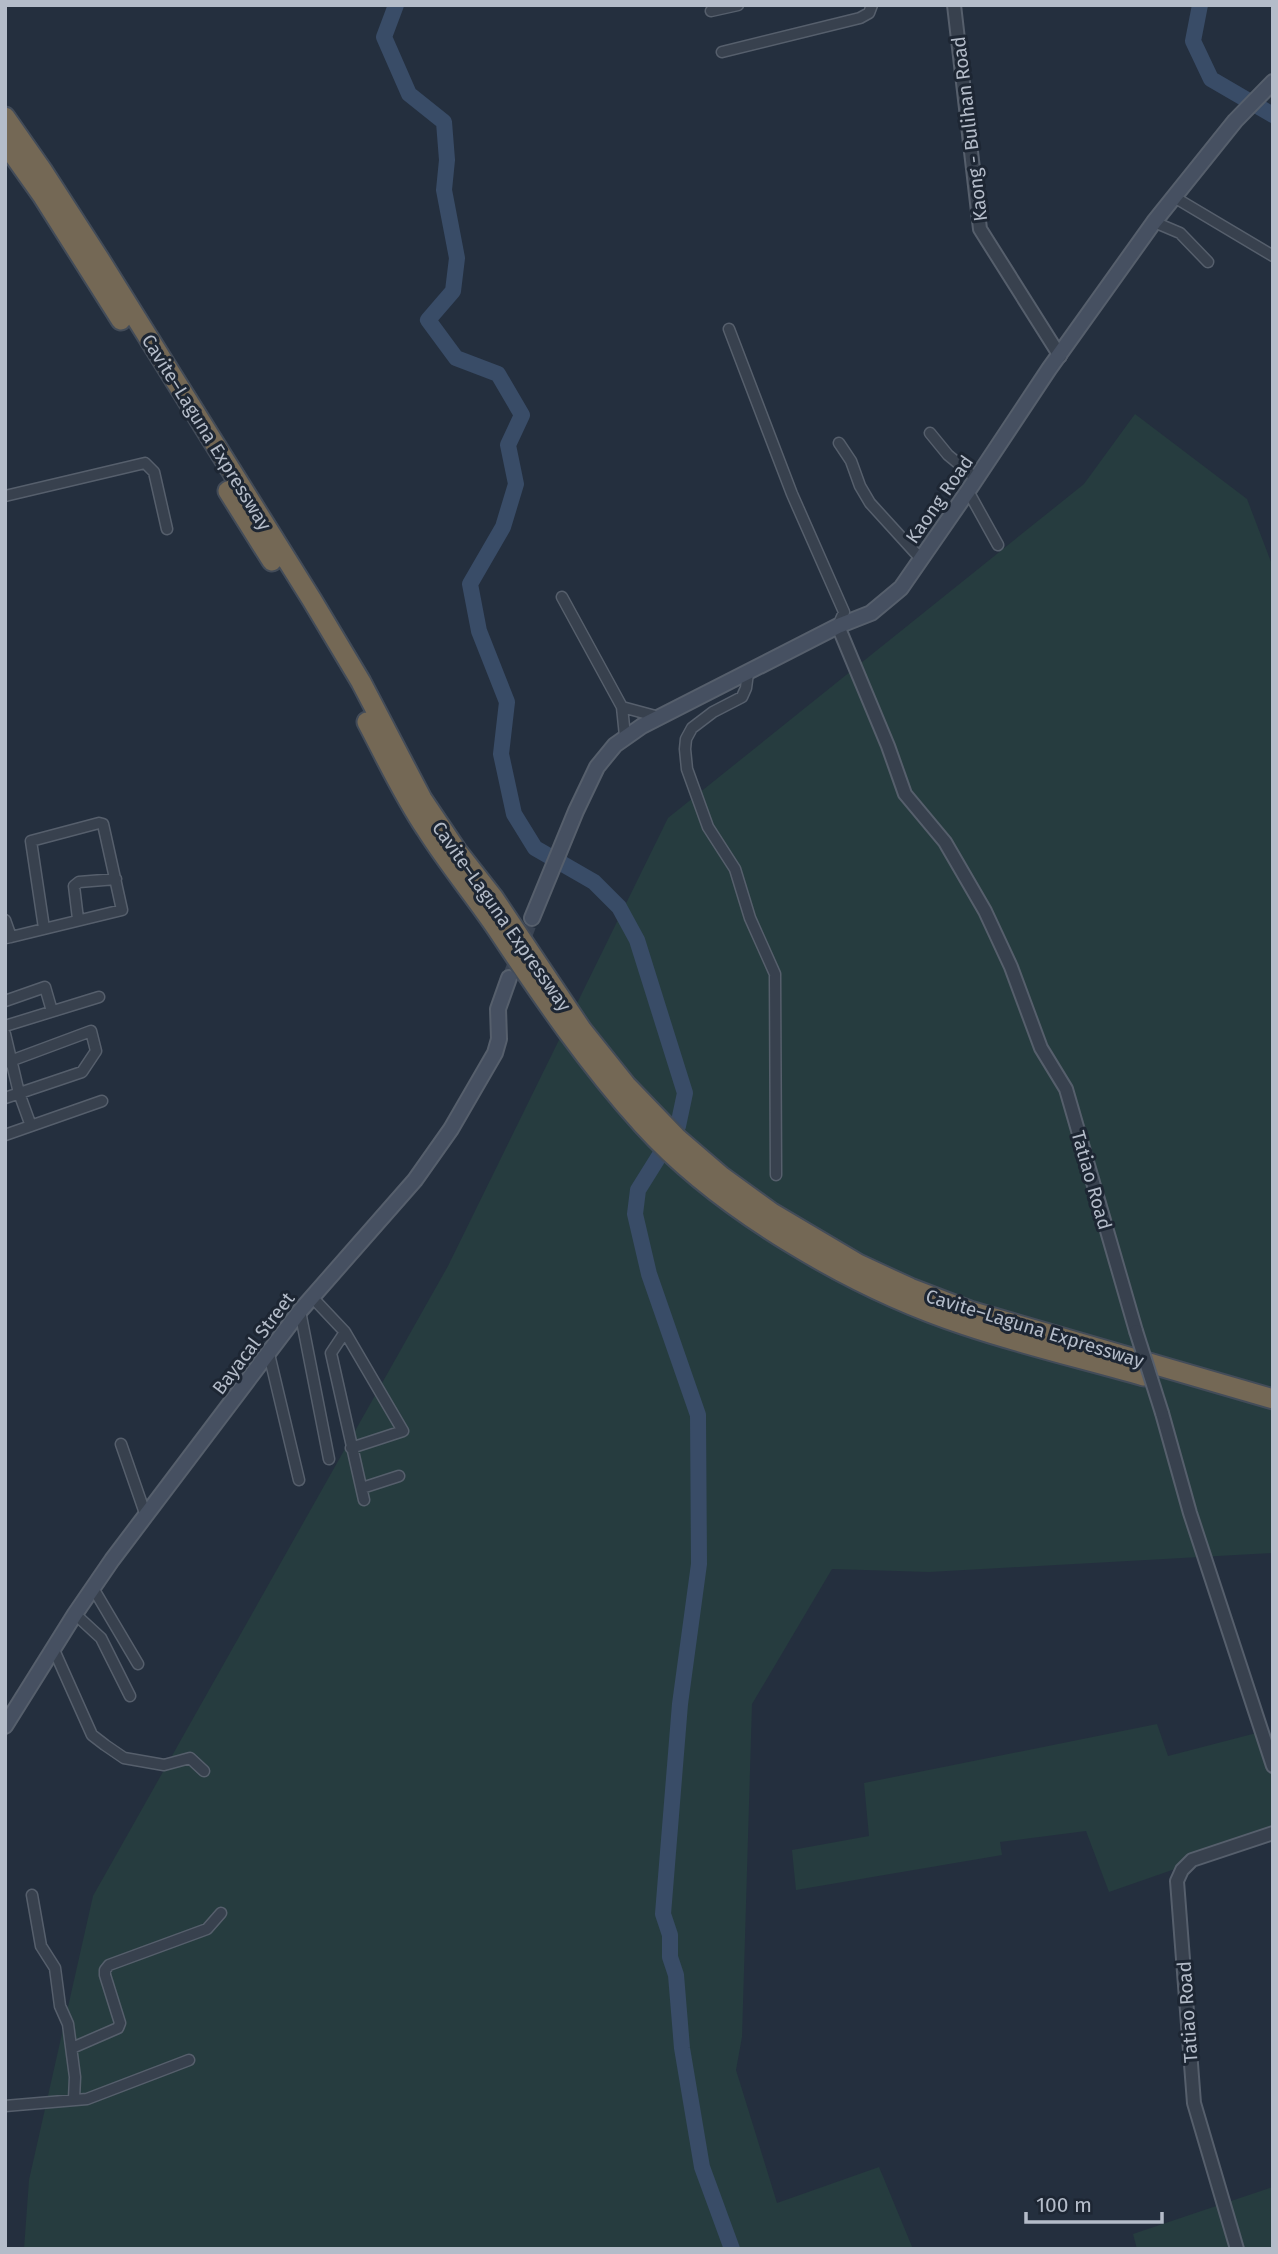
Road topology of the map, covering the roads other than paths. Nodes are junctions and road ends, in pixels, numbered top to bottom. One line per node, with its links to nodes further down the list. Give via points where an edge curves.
1 (738, 5): 4 (street)
2 (872, 5): 5 (street, via 860,18)
3 (954, 5): 14 (street, Kaong - Bulihan Road, via 980,229)
4 (711, 11)
5 (722, 52)
6 (1268, 86): 9 (main road, Kaong Road)
7 (5, 117): 41 (highway, Cavite–Laguna Expressway, via 312,600 422,799)
8 (5, 143): 41 (highway, Cavite–Laguna Expressway, via 302,608 426,830 550,1010)
9 (1174, 197): 10 (main road, Kaong Road); 11 (street)
10 (1154, 222): 12 (street, via 1180,233); 14 (main road, Kaong Road)
11 (1273, 256)
12 (1208, 262)
13 (729, 329): 23 (street, via 792,494 844,612)
14 (1060, 356): 17 (main road, Kaong Road)
15 (930, 433): 17 (street)
16 (839, 443): 21 (street, via 870,503)
17 (973, 485): 20 (street); 21 (main road, Kaong Road)
18 (5, 496): 19 (street, via 145,463 154,472)
19 (167, 529)
20 (998, 545)
21 (921, 559): 23 (main road, Kaong Road, via 901,588 872,613)
22 (562, 597): 25 (street)
23 (838, 626): 24 (main road, Kaong Road); 69 (street, Tatiao Road, bridge, via 905,794 944,842 985,911 1041,1048 1066,1089 1195,1526)
24 (748, 673): 26 (main road, Kaong Road); 47 (street, via 741,697 692,728 685,750 687,769 708,827 735,869 775,974)
25 (622, 707): 26 (street); 27 (street)
26 (659, 718): 27 (main road, Kaong Road)
27 (625, 736): 29 (main road, Kaong Road, via 597,767)
28 (116, 879): 30 (street, via 122,910); 30 (street, via 74,886); 32 (street, via 103,824 31,841)
29 (533, 918)
30 (78, 919): 32 (street)
31 (5, 920): 33 (street)
32 (44, 928): 33 (street)
33 (8, 937)
34 (509, 978): 49 (main road, Bayacal Street, via 498,1009 495,1053 451,1129 415,1180)
35 (99, 996): 37 (street)
36 (5, 1001): 37 (street, via 45,987)
37 (52, 1011): 38 (street)
38 (5, 1026)
39 (5, 1034): 40 (street)
40 (8, 1062): 42 (street); 42 (street, via 91,1031 96,1051 82,1072)
41 (624, 1092): 48 (highway, Cavite–Laguna Expressway, via 678,1139)
42 (19, 1093): 43 (street); 45 (street)
43 (5, 1098)
44 (102, 1101): 45 (street)
45 (31, 1126): 46 (street)
46 (5, 1135)
47 (776, 1175)
48 (717, 1183): 53 (highway, Cavite–Laguna Expressway, via 858,1264 910,1288 970,1311); 54 (highway, Cavite–Laguna Expressway, via 772,1230 903,1301 965,1325)
49 (312, 1297): 50 (main road, Bayacal Street); 51 (street)
50 (300, 1311): 52 (main road, Bayacal Street); 57 (street)
51 (345, 1332): 56 (street, via 331,1353); 56 (street, via 403,1431)
52 (269, 1354): 59 (street); 62 (main road, Bayacal Street)
53 (1273, 1399)
54 (1273, 1413)
55 (121, 1444): 62 (street)
56 (351, 1448): 60 (street)
57 (329, 1459)
58 (399, 1476): 60 (street)
59 (299, 1480)
60 (362, 1488): 61 (street)
61 (364, 1500)
62 (146, 1516): 63 (main road, Bayacal Street)
63 (93, 1588): 64 (main road, Bayacal Street); 66 (street)
64 (75, 1614): 65 (main road, Bayacal Street); 67 (street, via 101,1638)
65 (54, 1650): 68 (main road, Bayacal Street); 70 (street, via 92,1735 104,1745 124,1759 164,1765 190,1758)
66 (138, 1664)
67 (130, 1696)
68 (5, 1726)
69 (1273, 1766)
70 (204, 1771)
71 (1273, 1833): 78 (street, Tatiao Road, via 1192,1860 1177,1881 1194,2103)
72 (32, 1895): 74 (street, via 41,1946 55,1968)
73 (221, 1913): 74 (street, via 207,1929 109,1965 105,1975 118,2028)
74 (72, 2048): 76 (street)
75 (189, 2060): 76 (street, via 108,2092)
76 (75, 2099): 77 (street)
77 (5, 2106)
78 (1237, 2249)

